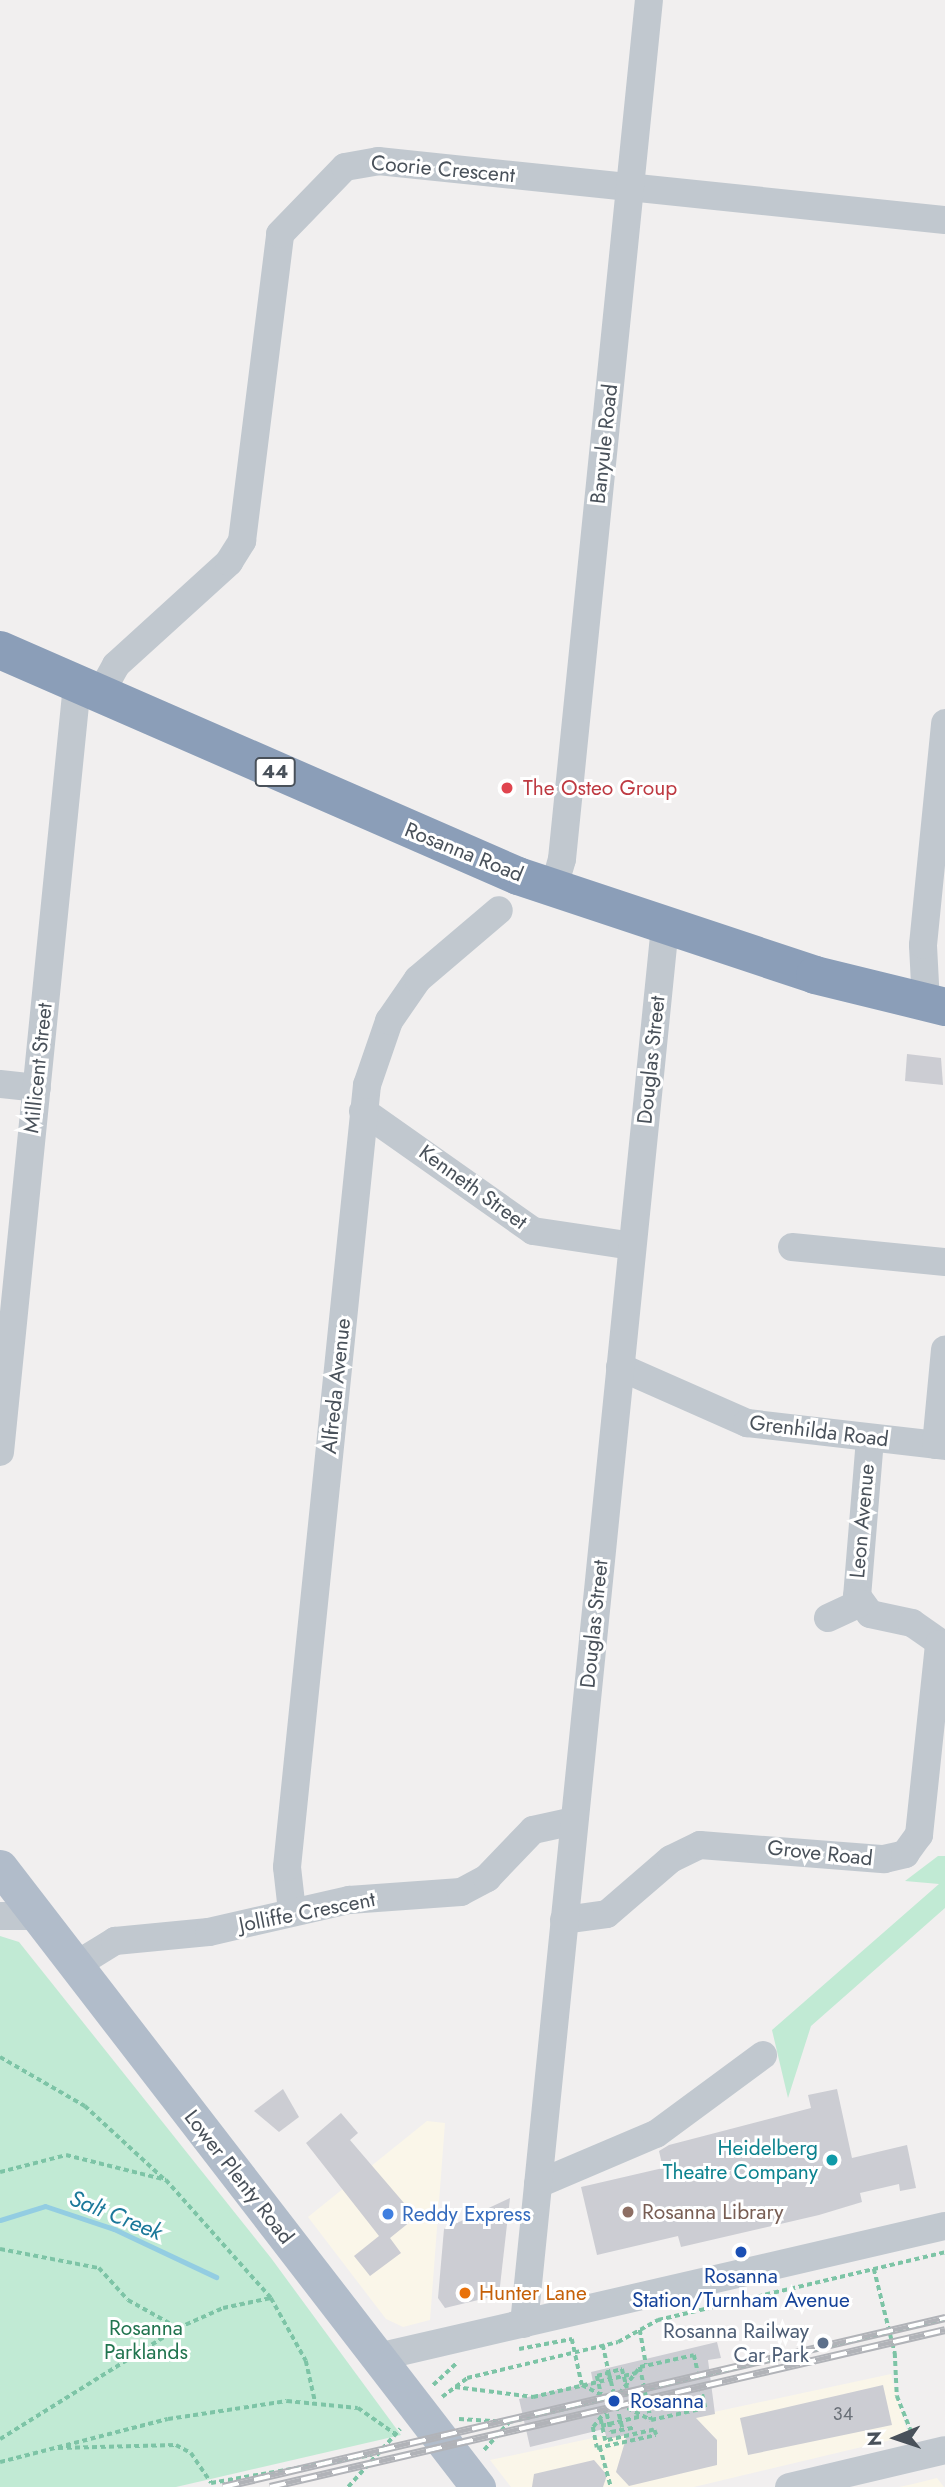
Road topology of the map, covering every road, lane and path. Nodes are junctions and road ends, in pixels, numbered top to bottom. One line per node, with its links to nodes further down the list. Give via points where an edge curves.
1 (649, 0): 2 (street, Banyule Road)
2 (629, 187): 3 (street, Coorie Crescent); 5 (street, Coorie Crescent, via 367,161 335,174 280,234 242,541 229,562); 7 (street, Banyule Road, via 562,859)
3 (945, 220)
4 (0, 650): 5 (highway, Rosanna Road / 44)
5 (88, 689): 7 (highway, Rosanna Road / 44, via 416,834); 12 (street, Millicent Street)
6 (945, 723): 10 (street, via 923,945)
7 (554, 887): 9 (highway, Rosanna Road / 44)
8 (499, 910): 13 (street, Alfreda Avenue, via 450,946 402,1000 372,1063)
9 (665, 925): 10 (highway, Rosanna Road / 44); 14 (street, Douglas Street)
10 (925, 1002)
11 (0, 1084): 12 (street)
12 (37, 1088): 21 (street, Millicent Street)
13 (363, 1111): 14 (street, Kenneth Street, via 533,1231); 27 (street, Alfreda Avenue, via 287,1867)
14 (632, 1246): 18 (street, Douglas Street)
15 (792, 1247): 16 (street)
16 (945, 1262)
17 (945, 1349): 20 (street)
18 (620, 1367): 19 (street, Grenhilda Road, via 747,1423); 25 (street, Douglas Street)
19 (870, 1439): 20 (street, Grenhilda Road); 22 (street, Leon Avenue, via 856,1580)
20 (940, 1445)
21 (0, 1452)
22 (860, 1603): 23 (street, Leon Avenue); 24 (street, Leon Avenue, via 877,1617 912,1623)
23 (828, 1618)
24 (942, 1645): 28 (street, Grove Road, via 919,1835 905,1854 884,1859 700,1844 671,1859 617,1905)
25 (573, 1831): 27 (street, Jolliffe Crescent, via 539,1827 487,1878 461,1892); 28 (street, Douglas Street)
26 (2, 1874): 30 (main road, Lower Plenty Road)
27 (292, 1910): 31 (street, Jolliffe Crescent, via 209,1932 116,1941)
28 (565, 1912): 36 (street, Douglas Street)
29 (0, 1916): 30 (street)
30 (38, 1916): 31 (main road, Lower Plenty Road)
31 (76, 1965): 50 (main road, Lower Plenty Road)
32 (762, 2056): 36 (street, via 656,2134)
33 (0, 2057): 35 (path, via 85,2106)
34 (0, 2172): 35 (path, via 66,2155)
35 (166, 2180): 41 (path)
36 (538, 2184): 43 (street, Douglas Street)
37 (945, 2226): 43 (street)
38 (0, 2249): 44 (path, via 76,2259 99,2268 128,2300)
39 (945, 2252): 40 (path)
40 (874, 2269): 45 (path, via 658,2320); 46 (path)
41 (271, 2298): 44 (path, via 223,2308); 65 (path, via 306,2361)
42 (945, 2319): 46 (path)
43 (524, 2324): 50 (street)
44 (178, 2328): 81 (path)
45 (640, 2330): 47 (path); 52 (path)
46 (891, 2333): 61 (path); 80 (path, via 897,2396)
47 (603, 2346): 49 (path); 55 (path)
48 (509, 2349): 49 (path, via 572,2339)
49 (575, 2352): 58 (path); 59 (path, via 467,2378)
50 (378, 2357): 67 (main road, Lower Plenty Road)
51 (461, 2359): 67 (path)
52 (646, 2364)
53 (640, 2367): 54 (path, via 694,2355); 56 (path); 61 (path)
54 (698, 2372)
55 (609, 2373): 57 (path); 60 (path, via 622,2370); 63 (path, via 597,2376)
56 (636, 2373): 57 (path); 64 (path)
57 (611, 2379): 58 (path); 64 (path)
58 (582, 2385): 59 (path, via 533,2397); 64 (path)
59 (455, 2387): 67 (path)
60 (627, 2388)
61 (645, 2391): 64 (path); 72 (path)
62 (701, 2391): 72 (path, via 705,2408)
63 (601, 2394)
64 (615, 2398): 69 (path); 70 (path); 73 (path); 74 (path)
65 (315, 2401): 67 (path); 82 (path, via 190,2414)
66 (631, 2408): 77 (path)
67 (416, 2410): 85 (path); 87 (main road, Lower Plenty Road)
68 (607, 2414): 79 (path)
69 (643, 2416): 72 (path); 73 (path)
70 (600, 2418): 75 (path); 76 (path)
71 (459, 2419): 74 (path)
72 (651, 2420)
73 (621, 2421): 75 (path); 78 (path)
74 (509, 2422): 87 (path)
75 (601, 2426): 76 (path); 83 (path, via 605,2441 654,2430 656,2435)
76 (593, 2427): 83 (path)
77 (636, 2427): 78 (path); 79 (path)
78 (623, 2430): 79 (path)
79 (611, 2432)
80 (913, 2437)
81 (0, 2439)
82 (56, 2447): 85 (path, via 176,2445 194,2457 211,2483); 86 (path)
83 (600, 2447): 89 (path)
84 (944, 2452): 90 (street)
85 (374, 2455): 88 (path)
86 (0, 2462)
87 (472, 2473)
88 (348, 2487)
89 (611, 2487)
90 (789, 2487)

